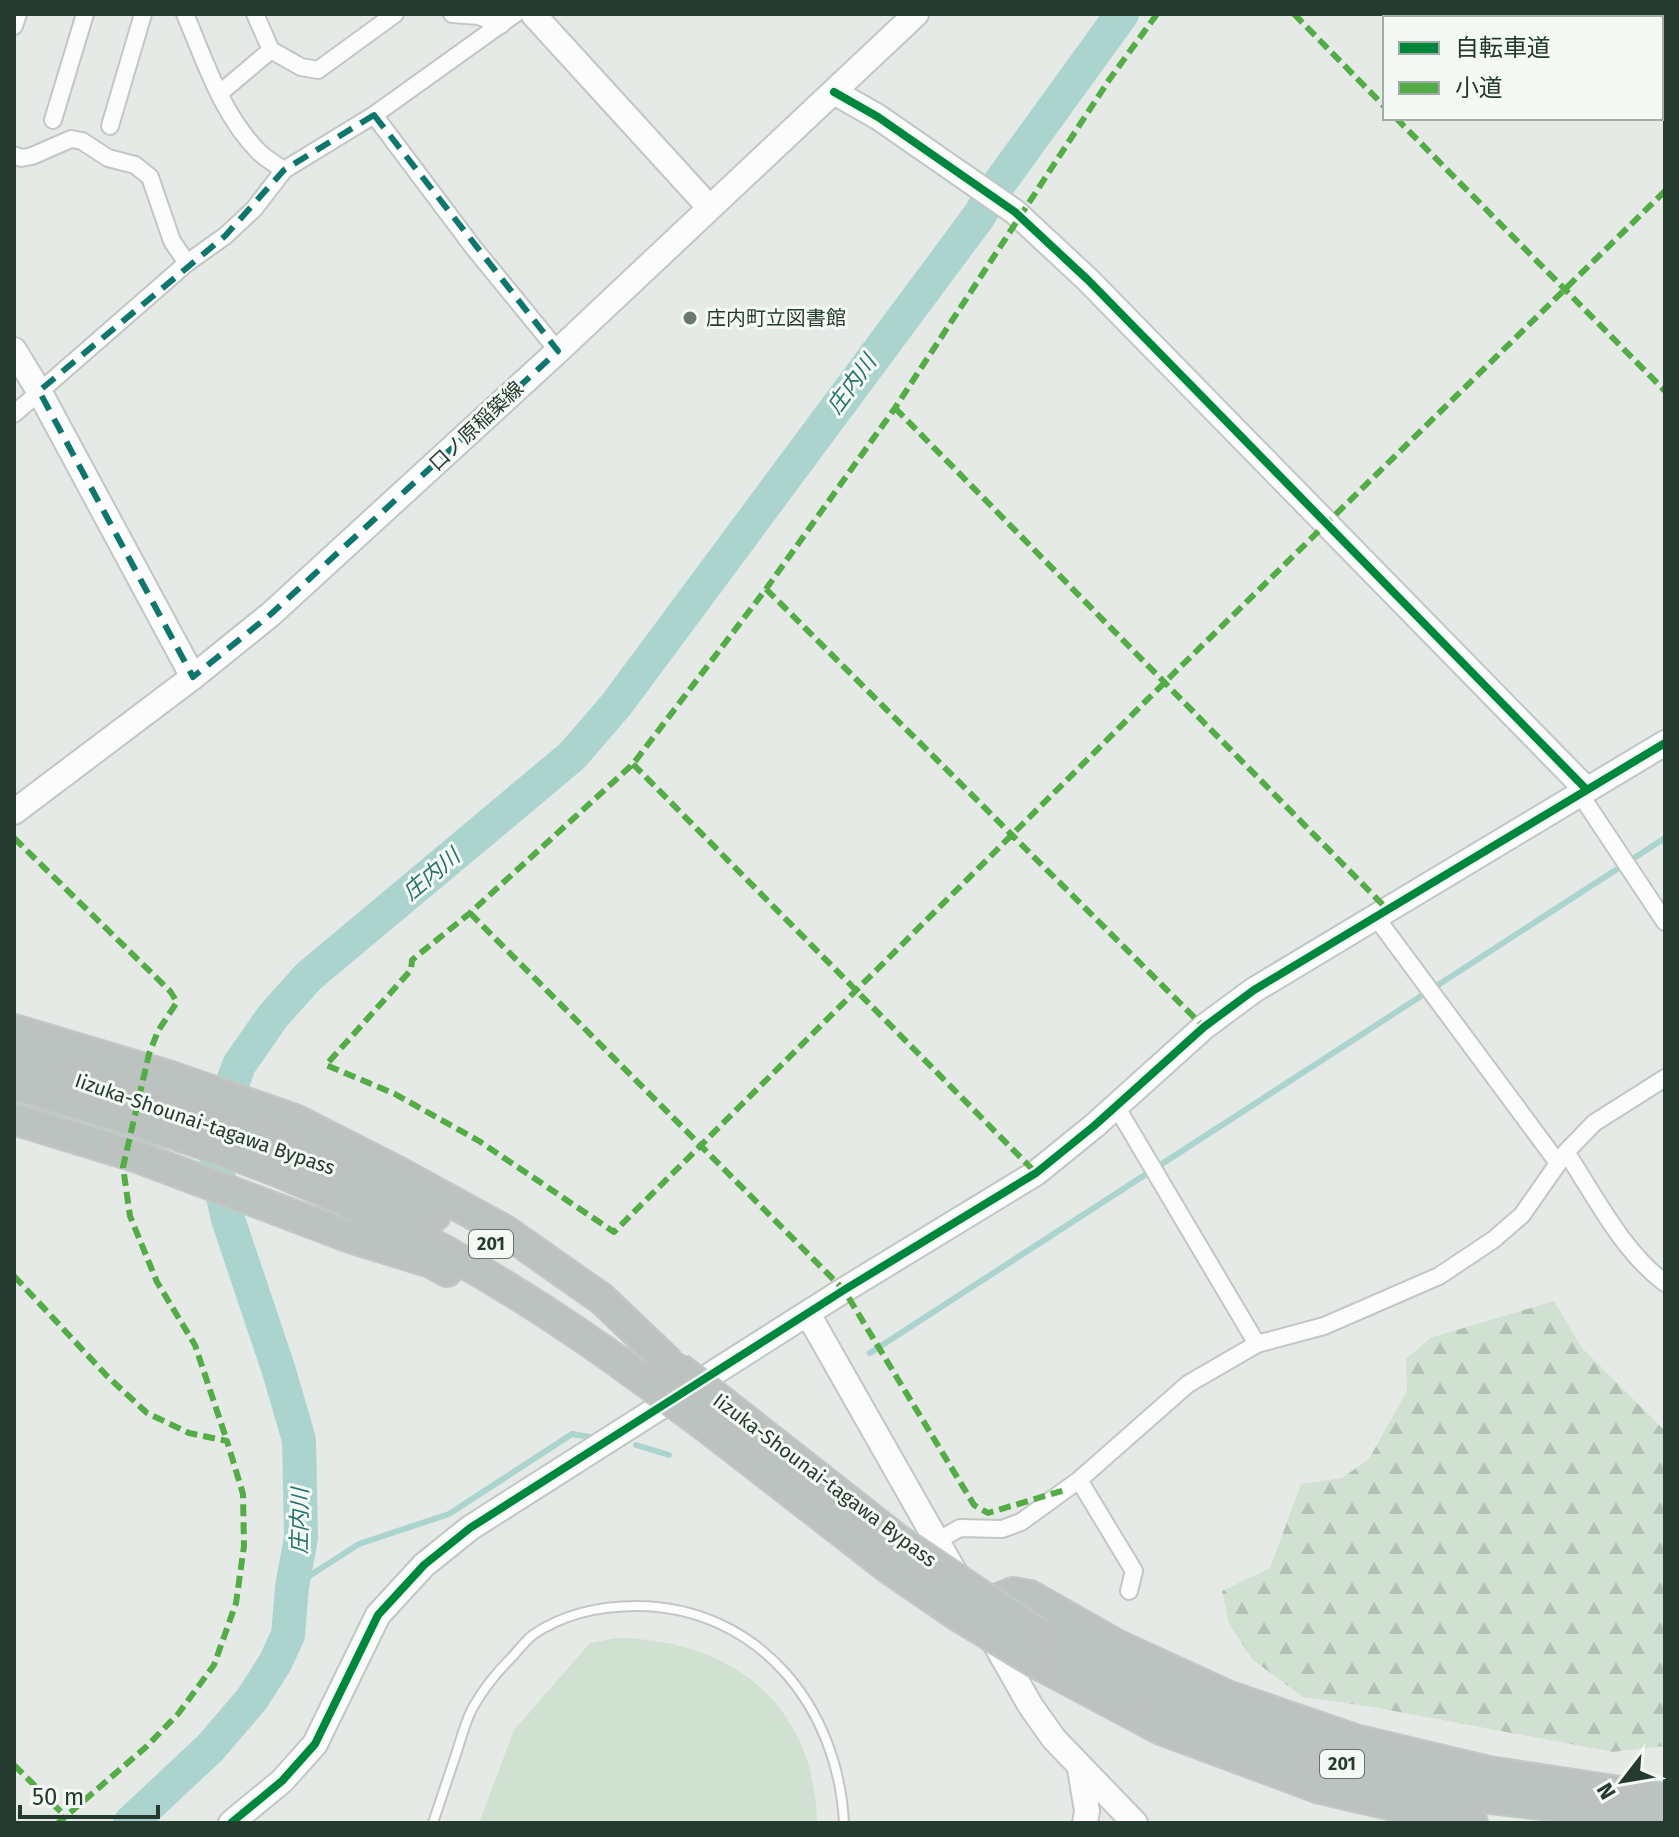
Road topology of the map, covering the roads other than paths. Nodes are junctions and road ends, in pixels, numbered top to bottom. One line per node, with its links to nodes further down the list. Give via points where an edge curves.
1 (18, 14): 12 (street)
2 (85, 14): 17 (street)
3 (143, 14): 18 (street)
4 (185, 14): 15 (street)
5 (255, 14): 13 (street)
6 (395, 14): 13 (street, via 318,70)
7 (452, 14): 11 (street)
8 (515, 14): 11 (street)
9 (533, 14): 21 (street)
10 (916, 14): 14 (street, 口ノ原稲築線)
11 (501, 25): 16 (street)
12 (14, 26)
13 (271, 50): 15 (street)
14 (834, 92): 21 (street, 口ノ原稲築線); 29 (street, via 1015,212 1088,280)
15 (220, 93): 20 (street, via 259,153)
16 (374, 115): 20 (street); 24 (street)
17 (53, 120)
18 (110, 126)
19 (14, 155): 22 (street, via 32,156 71,139 135,165 150,177 172,241)
20 (284, 170): 22 (street, via 254,209)
21 (710, 208): 24 (street, 口ノ原稲築線)
22 (187, 263): 25 (street)
23 (14, 350): 25 (street)
24 (558, 351): 27 (street, 口ノ原稲築線, via 271,614)
25 (39, 391): 26 (street); 27 (street)
26 (14, 414)
27 (193, 677): 30 (street, 口ノ原稲築線)
28 (1665, 743): 29 (street)
29 (1583, 792): 31 (street); 32 (street)
30 (14, 812)
31 (1375, 916): 38 (street, via 1241,999); 40 (street)
32 (1665, 922)
33 (14, 1030): 37 (highway)
34 (14, 1059): 37 (highway, Iizuka-Shounai-tagawa Bypass / 201)
35 (1665, 1078): 40 (street, via 1594,1123)
36 (14, 1084): 37 (highway, Iizuka-Shounai-tagawa Bypass / 201)
37 (157, 1101): 41 (highway, Iizuka-Shounai-tagawa Bypass / 201); 45 (highway, via 295,1120 505,1231 602,1299)
38 (1116, 1106): 43 (street, via 1036,1173); 44 (street)
39 (14, 1119): 46 (highway, via 138,1157 431,1262)
40 (1562, 1157): 42 (street, via 1650,1272); 44 (street, via 1522,1215 1439,1276 1324,1326)
41 (284, 1161): 45 (highway, Iizuka-Shounai-tagawa Bypass / 201, via 398,1196 484,1239); 46 (highway, Iizuka-Shounai-tagawa Bypass / 201, via 521,1295)
42 (1665, 1283)
43 (808, 1314): 48 (street); 56 (street, via 470,1528 424,1565 378,1615 315,1744 282,1781)
44 (1257, 1344): 47 (street, via 1188,1384)
45 (673, 1364): 49 (highway, Iizuka-Shounai-tagawa Bypass / 201, bridge)
46 (628, 1369): 49 (highway, Iizuka-Shounai-tagawa Bypass / 201, bridge)
47 (1079, 1480): 48 (street, via 1021,1522 1002,1529 960,1528); 50 (street, via 1134,1571)
48 (937, 1541): 51 (street)
49 (894, 1554): 52 (highway, Iizuka-Shounai-tagawa Bypass / 201, bridge, via 959,1616)
50 (1129, 1591)
51 (975, 1608): 53 (street, via 1030,1705); 54 (highway, via 1013,1593 1030,1596 1118,1646 1227,1696 1355,1740 1489,1772)
52 (1039, 1649): 55 (highway, Iizuka-Shounai-tagawa Bypass / 201, via 1334,1763 1483,1797); 61 (highway, Iizuka-Shounai-tagawa Bypass / 201, via 1161,1729 1320,1788)
53 (1080, 1769): 59 (street); 60 (street)
54 (1665, 1799)
55 (1665, 1819)
56 (231, 1823)
57 (433, 1823): 58 (lane, via 471,1711 488,1684 532,1635 586,1611 615,1606 693,1613 736,1631 767,1653 821,1724 840,1785)
58 (844, 1823)
59 (1085, 1823)
60 (1135, 1823)
61 (1472, 1823)

